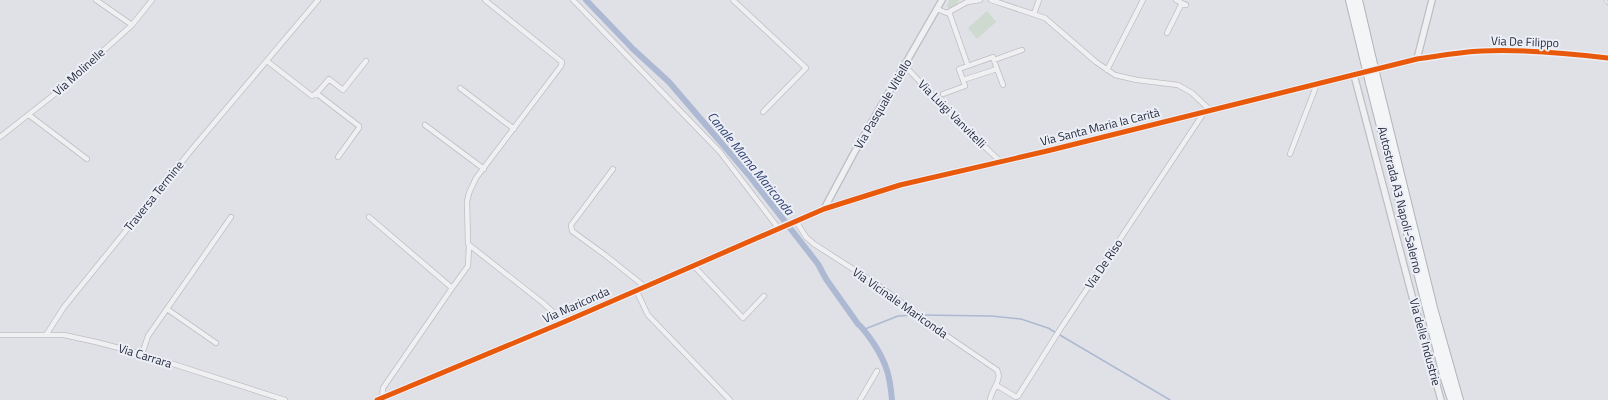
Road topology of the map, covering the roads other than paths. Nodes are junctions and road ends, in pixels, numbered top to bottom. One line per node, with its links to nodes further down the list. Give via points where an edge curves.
1 (96, 0): 22 (street)
2 (152, 0): 22 (street, Via Molinelle)
3 (318, 0): 28 (street, Traversa Termine)
4 (485, 0): 47 (street, via 562,62)
5 (573, 0): 59 (street, via 720,152)
6 (734, 0): 44 (street, via 806,68)
7 (942, 0): 19 (street, Via Pasquale Vitiello)
8 (961, 0): 18 (street)
9 (972, 0): 10 (street); 18 (street)
10 (980, 0)
11 (991, 0): 21 (street)
12 (1039, 0): 21 (street)
13 (1142, 0): 34 (street)
14 (1176, 0): 23 (street, via 1184,4)
15 (1350, 0): 30 (highway, Autostrada A3 Napoli-Salerno)
16 (1358, 0): 30 (highway, Autostrada A3 Napoli-Salerno)
17 (1432, 0): 27 (street)
18 (958, 6): 20 (street)
19 (937, 9): 20 (street); 31 (street, Via Pasquale Vitiello)
20 (949, 12): 32 (street)
21 (1034, 14): 34 (street, via 1045,18)
22 (132, 25): 45 (street, Via Molinelle)
23 (1166, 33)
24 (1022, 50): 26 (street)
25 (1608, 58): 27 (street, Via De Filippo, via 1536,51 1497,51)
26 (994, 60): 32 (street, via 993,57); 33 (street)
27 (1417, 60): 35 (street, Via Santa Maria la Carità)
28 (267, 61): 41 (street, via 312,96); 69 (street, Traversa Termine, via 64,307)
29 (366, 61): 41 (street, via 343,90 329,79)
30 (1368, 61): 37 (highway, Autostrada A3 Napoli-Salerno, bridge)
31 (905, 66): 52 (street, Via Luigi Vanvitelli, via 958,122); 55 (street, Via Pasquale Vitiello)
32 (968, 66): 36 (street, via 959,69)
33 (997, 69): 36 (street); 39 (street)
34 (1107, 70): 43 (street, via 1115,75 1136,80 1178,85 1192,93)
35 (1354, 75): 38 (street, Via Santa Maria la Carità); 79 (street, Via delle Industrie)
36 (964, 80): 42 (street, via 965,86)
37 (1374, 82): 80 (highway, Autostrada A3 Napoli-Salerno); 81 (highway, Autostrada A3 Napoli-Salerno)
38 (1317, 84): 43 (street, Via Santa Maria la Carità); 49 (street)
39 (1003, 85)
40 (460, 88): 47 (street)
41 (316, 93): 50 (street, via 359,126)
42 (943, 94)
43 (1208, 111): 52 (street, Via Santa Maria la Carità, via 1047,152); 73 (street, Via De Riso, via 1018,396 1012,396)
44 (762, 112)
45 (29, 115): 48 (street, Via Molinelle); 51 (street)
46 (425, 125): 53 (street)
47 (514, 129): 53 (street)
48 (0, 137)
49 (1290, 154)
50 (338, 157)
51 (88, 159)
52 (1000, 161): 55 (street, Via Santa Maria la Carità, via 893,187)
53 (484, 169): 60 (street, via 476,178 467,202)
54 (613, 169): 62 (street, via 570,225 571,229)
55 (824, 209): 58 (street, Via Santa Maria la Carità)
56 (231, 217): 66 (street)
57 (369, 217): 63 (street)
58 (794, 222): 59 (street, Via Santa Maria la Carità); 73 (street, Via Vicinale Mariconda, via 814,244 878,285 997,370 999,376)
59 (781, 228): 61 (street, Via Mariconda)
60 (469, 246): 63 (street, via 468,266); 67 (street, via 494,263)
61 (693, 265): 62 (street, Via Mariconda); 65 (street, via 743,318)
62 (644, 286): 64 (street, Via Mariconda)
63 (452, 288): 74 (street, via 383,388)
64 (636, 290): 67 (street, Via Mariconda); 76 (street, via 648,315)
65 (764, 296)
66 (167, 309): 70 (street); 71 (street, via 148,336)
67 (564, 322): 74 (street, Via Mariconda)
68 (0, 335): 69 (street, Via Carrara)
69 (46, 335): 71 (street, Via Carrara, via 64,335)
70 (216, 343)
71 (142, 354): 75 (street, Via Carrara)
72 (877, 371): 77 (street)
73 (996, 384): 78 (street)
74 (379, 399)
75 (285, 400)
76 (730, 400)
77 (860, 400)
78 (990, 400)
79 (1441, 400)
80 (1452, 400)
81 (1459, 400)

